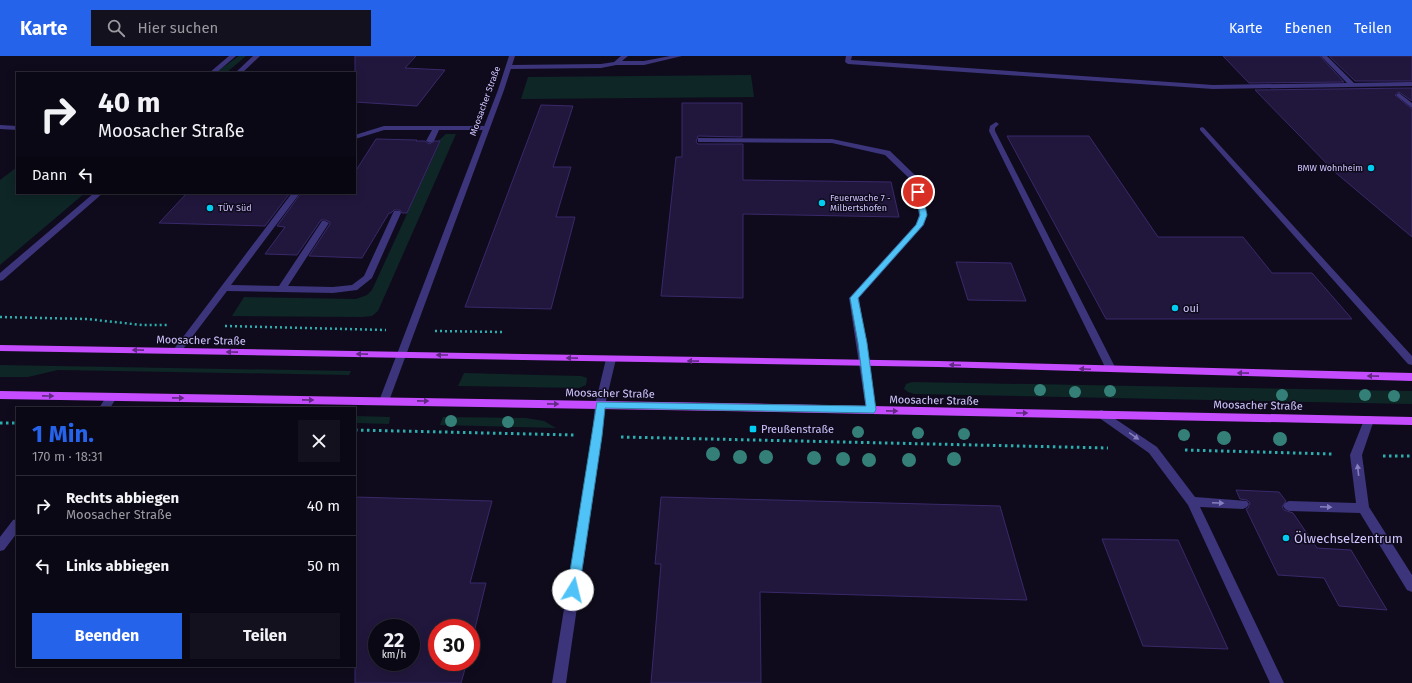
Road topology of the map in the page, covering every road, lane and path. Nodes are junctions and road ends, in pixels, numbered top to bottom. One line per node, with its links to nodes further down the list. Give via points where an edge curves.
1 (233, 56): 10 (street)
2 (257, 56): 11 (street)
3 (512, 56): 9 (street, Moosacher Straße)
4 (625, 56): 8 (street)
5 (679, 56): 8 (street, via 644,63)
6 (849, 56): 13 (street, via 848,62 1213,87)
7 (1324, 56): 13 (street)
8 (616, 63): 9 (street, via 601,66)
9 (509, 66): 20 (street, Moosacher Straße)
10 (213, 72)
11 (239, 72)
12 (1412, 84): 13 (street)
13 (1352, 85)
14 (1399, 95): 15 (street)
15 (1412, 106)
16 (996, 124): 38 (street, via 992,131)
17 (0, 127): 18 (street)
18 (16, 128)
19 (436, 128): 20 (street); 22 (street, via 384,128); 24 (street)
20 (487, 128): 34 (street, Moosacher Straße)
21 (1202, 129): 36 (street)
22 (356, 137)
23 (701, 140): 37 (street, via 832,141 887,153 916,180 923,215 920,225 854,298)
24 (430, 141)
25 (98, 194): 29 (street)
26 (295, 194): 30 (street)
27 (397, 213): 31 (street, via 368,278 354,288)
28 (325, 223): 31 (street)
29 (0, 278)
30 (225, 288): 31 (street); 33 (street)
31 (282, 289)
32 (0, 348): 33 (main road, Moosacher Straße, one-way to 32)
33 (177, 351): 34 (main road, Moosacher Straße, one-way to 33)
34 (401, 355): 35 (main road, Moosacher Straße, one-way to 34); 42 (street, Moosacher Straße)
35 (611, 359): 37 (main road, Moosacher Straße, one-way to 35); 43 (street)
36 (1412, 362)
37 (864, 363): 38 (main road, Moosacher Straße, one-way to 37); 45 (street)
38 (1111, 369): 39 (main road, Moosacher Straße, one-way to 38)
39 (1412, 377)
40 (0, 395): 41 (main road, Moosacher Straße, one-way to 41)
41 (112, 397): 42 (main road, Moosacher Straße, one-way to 42); 44 (street)
42 (384, 401): 43 (main road, Moosacher Straße, one-way to 43)
43 (600, 405): 45 (main road, Moosacher Straße); 53 (street)
44 (105, 407)
45 (871, 410): 46 (main road, Moosacher Straße, one-way to 46)
46 (1102, 414): 47 (main road, Moosacher Straße); 55 (street, one-way to 55)
47 (1369, 420): 48 (main road, Moosacher Straße); 56 (street)
48 (1412, 421)
49 (0, 423): 50 (path)
50 (16, 423)
51 (356, 430): 53 (path)
52 (765, 435): 54 (path)
53 (598, 436): 54 (path); 65 (street)
54 (765, 440): 55 (path)
55 (1153, 450): 56 (path); 58 (street)
56 (1356, 455): 57 (path); 61 (street, one-way to 56)
57 (1412, 456)
58 (1192, 502): 59 (street, one-way to 59); 66 (street)
59 (1243, 504)
60 (1289, 506): 61 (street, one-way to 61)
61 (1363, 508): 64 (street)
62 (16, 525): 63 (street)
63 (0, 546)
64 (1412, 586)
65 (559, 683)
66 (1277, 683)

